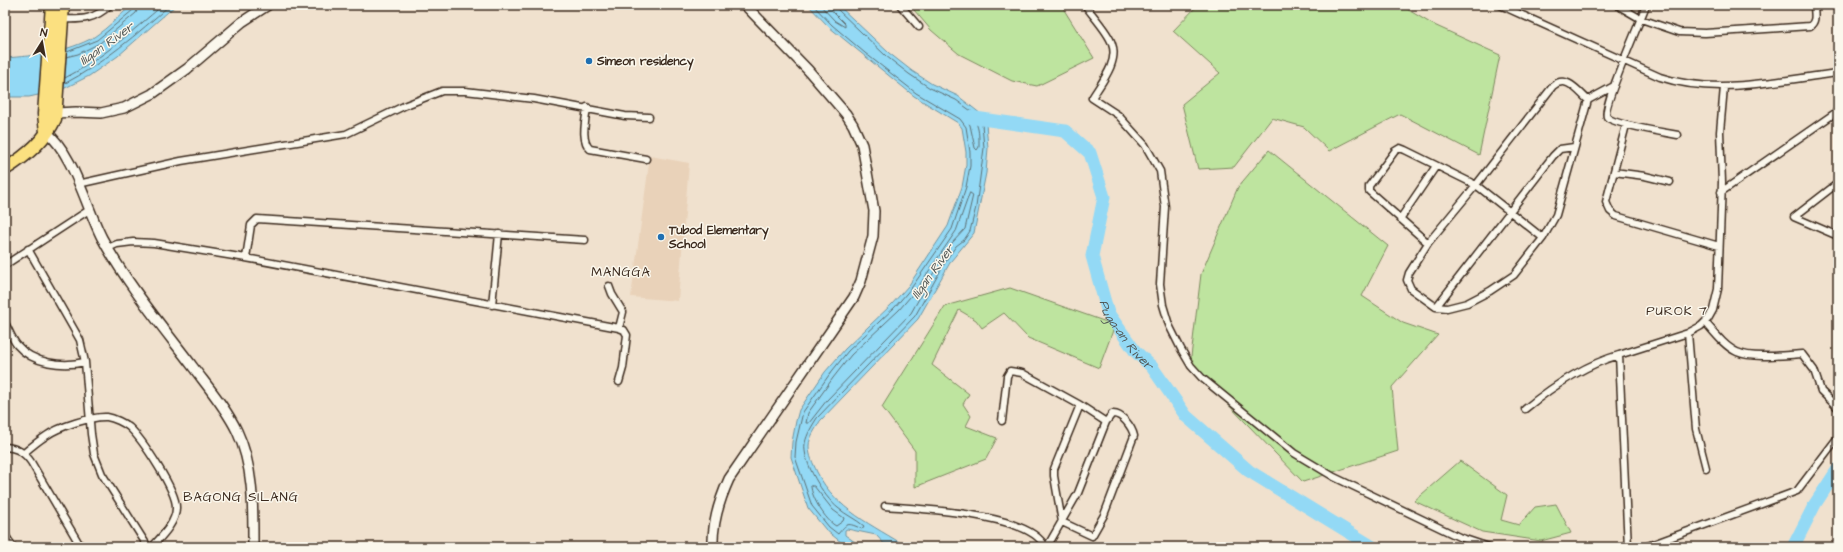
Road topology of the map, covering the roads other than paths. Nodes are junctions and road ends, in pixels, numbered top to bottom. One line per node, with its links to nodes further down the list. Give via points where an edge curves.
1 (52, 5): 13 (highway)
2 (63, 5): 13 (highway)
3 (110, 5): 13 (street, via 100,14 89,18)
4 (268, 5): 20 (street, via 242,22 187,69 152,94 130,105 102,113 76,112)
5 (746, 5): 79 (street, via 808,70 853,125 862,145 874,212 873,236 854,297 729,479 715,518)
6 (900, 5): 14 (street)
7 (1085, 5): 81 (street, via 1112,44 1114,56 1092,98 1118,115 1132,130 1145,145 1160,171 1165,207 1160,284 1163,305 1180,349 1191,366 1224,398 1294,454 1334,477 1459,537)
8 (1500, 5): 15 (street)
9 (1617, 5): 12 (street)
10 (1646, 5): 12 (street)
11 (1814, 5): 12 (street, via 1813,23 1805,27 1693,34)
12 (1641, 19): 15 (street)
13 (58, 22): 20 (highway)
14 (919, 27)
15 (1624, 60): 17 (street); 18 (street, via 1677,83)
16 (1838, 73): 18 (street)
17 (1614, 86): 19 (street); 24 (street, via 1606,113 1607,118)
18 (1724, 87): 36 (street, via 1720,132)
19 (1588, 100): 27 (street); 35 (street, via 1568,82 1557,83)
20 (53, 107): 25 (highway, via 53,123)
21 (587, 108): 23 (street, via 625,116); 28 (street, via 586,146 590,149); 34 (street, via 493,94 442,91 346,134 181,161)
22 (1838, 111): 36 (street)
23 (650, 116)
24 (1626, 125): 26 (street); 31 (street)
25 (46, 132): 30 (highway, via 28,153); 34 (street, via 63,150)
26 (1678, 136)
27 (1574, 147): 38 (street, via 1560,149); 42 (street, via 1556,215)
28 (646, 159)
29 (1436, 166): 35 (street); 39 (street); 39 (street, via 1400,148 1369,186 1372,195)
30 (5, 169)
31 (1614, 172): 32 (street); 45 (street, via 1606,202 1616,216)
32 (1670, 182)
33 (1838, 183): 41 (street, via 1794,217)
34 (78, 184): 37 (street)
35 (1476, 185): 38 (street); 44 (street)
36 (1721, 192): 45 (street)
37 (89, 210): 46 (street); 47 (street)
38 (1510, 211): 42 (street); 52 (street)
39 (1400, 218): 44 (street)
40 (499, 234): 43 (street); 48 (street, via 257,219 251,225); 51 (street)
41 (1838, 236)
42 (1543, 238): 52 (street, via 1514,275 1490,291 1467,303 1447,308)
43 (585, 240)
44 (1428, 243): 52 (street, via 1407,280 1411,289)
45 (1718, 246): 53 (street, via 1716,300 1713,310)
46 (108, 248): 48 (street, via 133,242 154,243); 78 (street, via 126,277 237,430 250,475 253,497)
47 (28, 249): 49 (street); 59 (street, via 80,340)
48 (246, 258): 51 (street)
49 (5, 265)
50 (609, 286): 55 (street, via 623,312)
51 (492, 305): 55 (street)
52 (1436, 306)
53 (1704, 322): 56 (street); 62 (street, via 1729,348 1737,352 1757,355 1802,354 1814,370 1821,392)
54 (5, 323): 57 (street)
55 (620, 328): 60 (street, via 627,335)
56 (1688, 333): 58 (street); 70 (street, via 1696,429)
57 (8, 334): 59 (street, via 28,355 42,361 74,365)
58 (1618, 355): 63 (street, via 1599,360 1582,369); 82 (street)
59 (85, 362): 64 (street)
60 (619, 382)
61 (1080, 405): 65 (street, via 1022,373 1010,371 1007,376); 66 (street); 72 (street, via 1054,469)
62 (1838, 408)
63 (1525, 409)
64 (89, 420): 69 (street, via 47,435); 76 (street, via 94,454 102,474); 77 (street, via 107,417 128,426 170,485 176,509 172,521)
65 (1002, 421)
66 (1106, 422): 72 (street, via 1078,493); 72 (street, via 1112,414 1118,414 1125,420 1134,436 1104,515 1092,536)
67 (1838, 437): 83 (street, via 1796,492)
68 (5, 447): 69 (street)
69 (24, 453): 75 (street)
70 (1706, 468)
71 (884, 506): 80 (street, via 1001,520 1041,539)
72 (1062, 522): 80 (street)
73 (5, 534): 74 (street)
74 (13, 547)
75 (82, 547)
76 (148, 547)
77 (152, 547)
78 (253, 547)
79 (713, 547)
80 (1046, 547)
81 (1489, 547)
82 (1628, 547)
83 (1645, 547)

